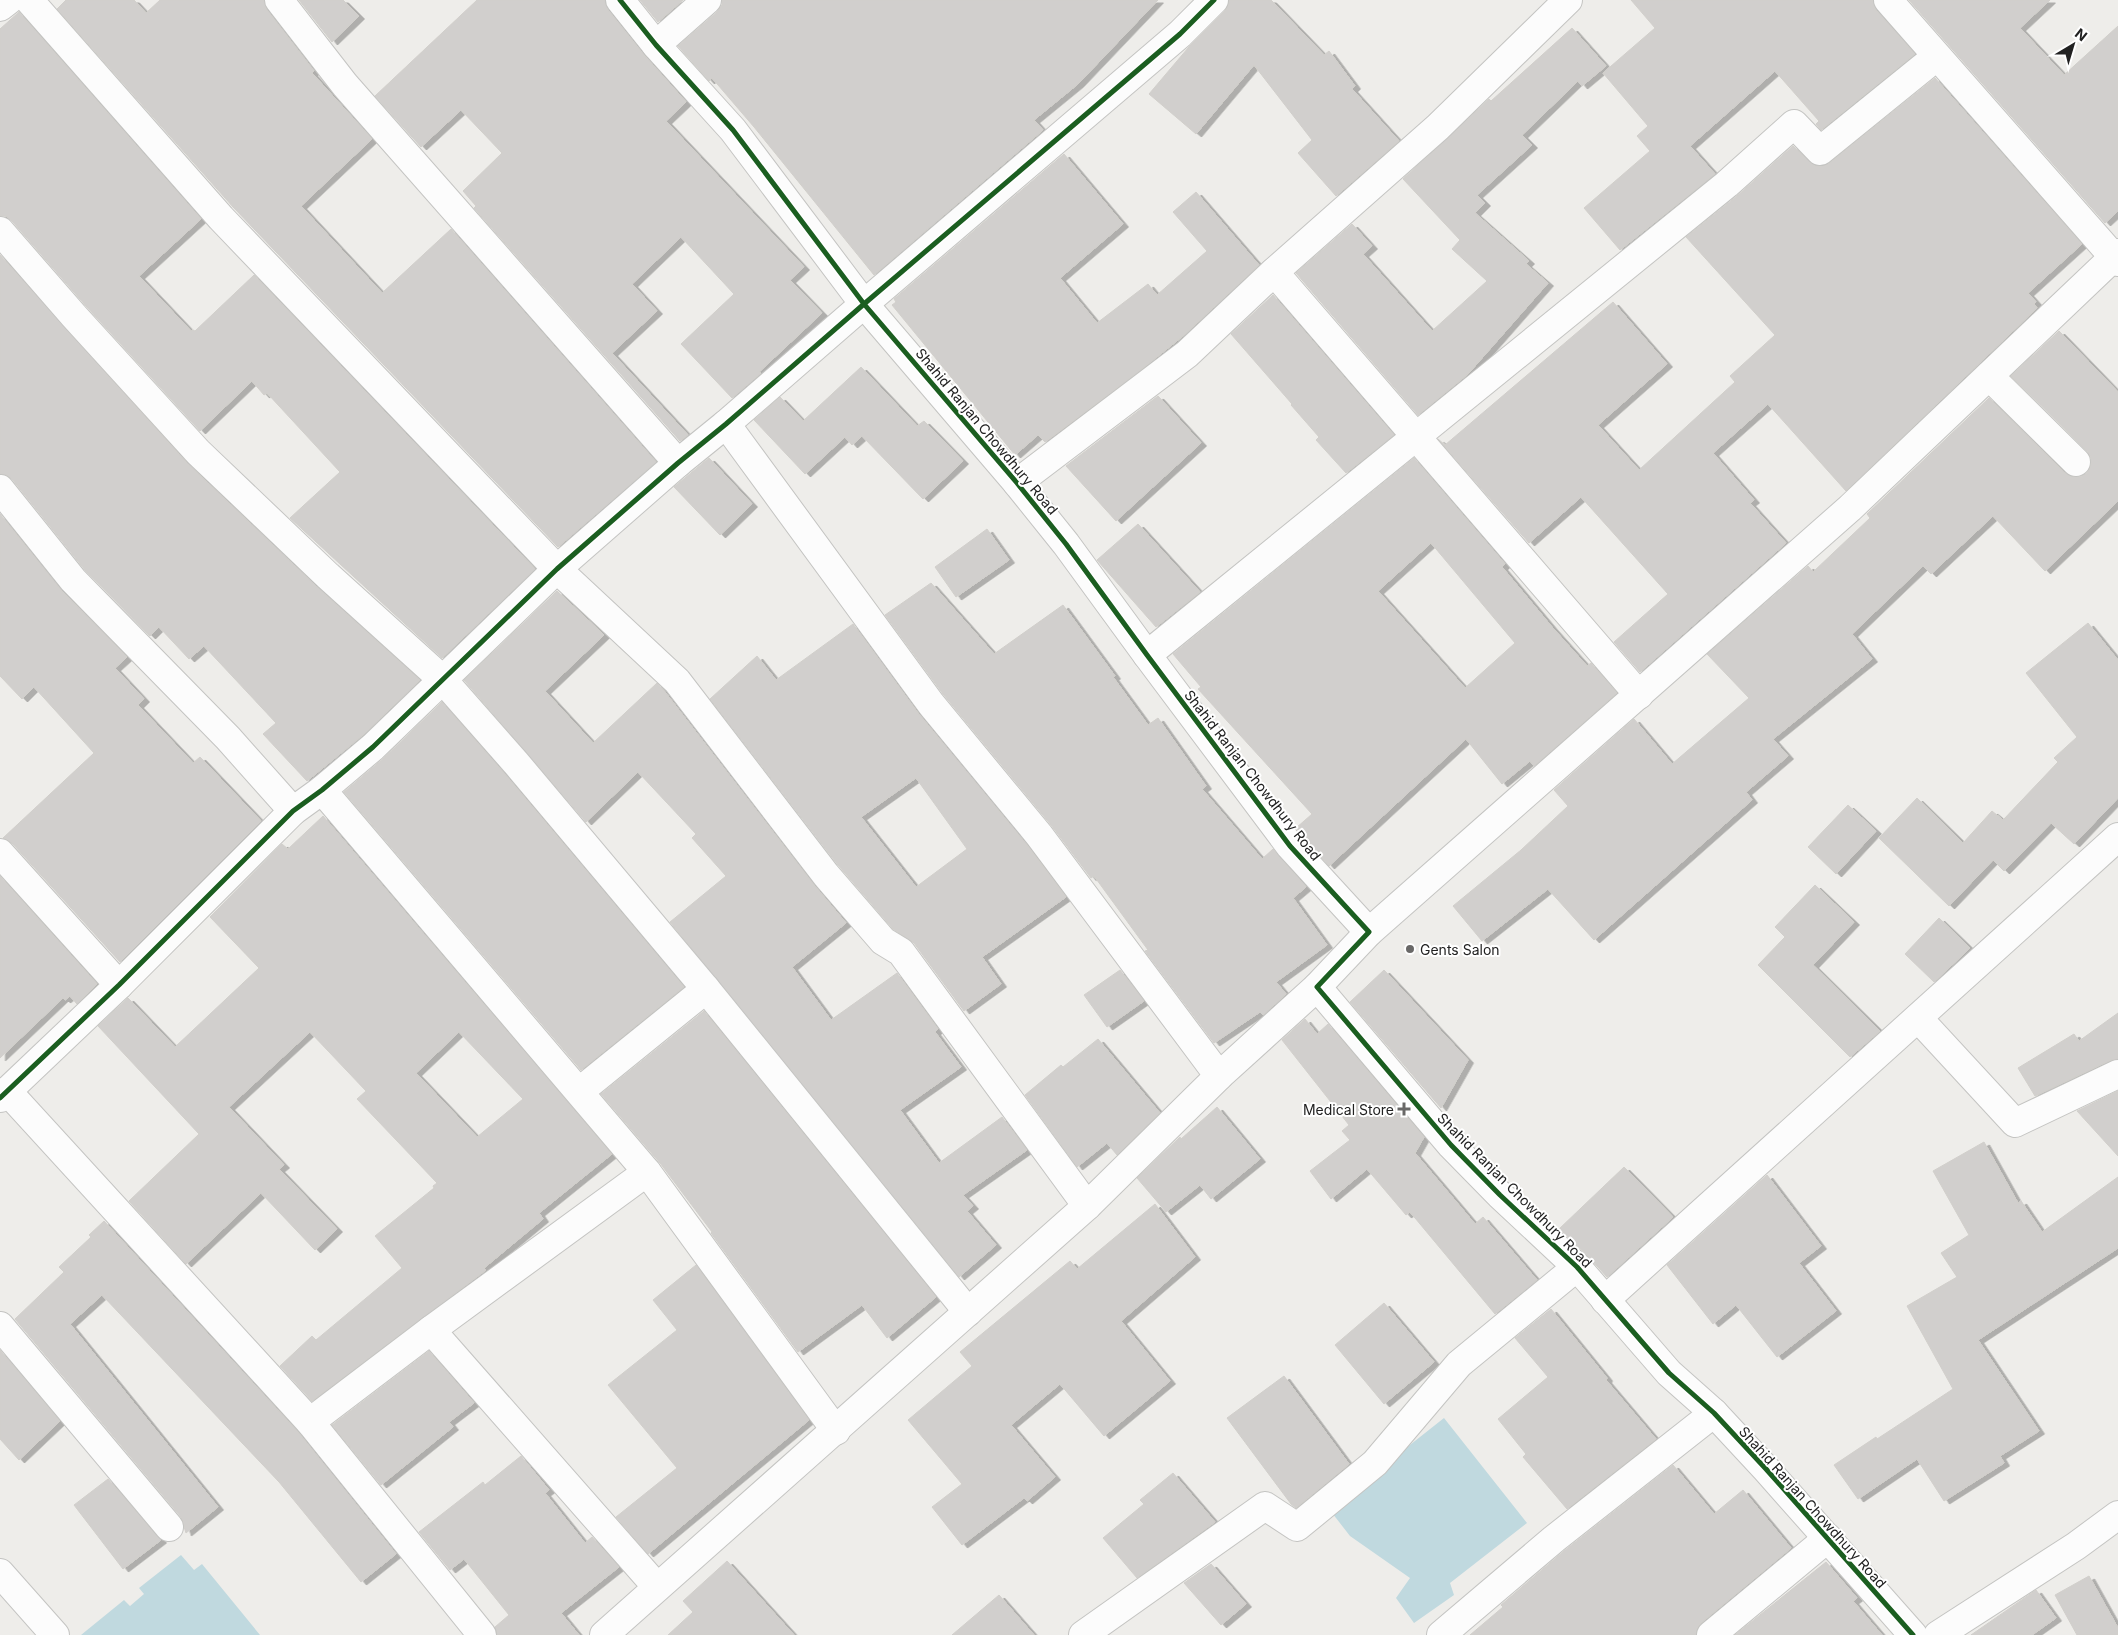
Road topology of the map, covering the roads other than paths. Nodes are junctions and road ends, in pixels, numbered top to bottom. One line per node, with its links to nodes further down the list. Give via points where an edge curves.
1 (9, 0): 9 (street)
2 (29, 0): 23 (street, via 221,218)
3 (279, 0): 20 (street, via 345,85)
4 (620, 0): 10 (street, Shahid Ranjan Chowdhury Road)
5 (707, 0): 10 (street)
6 (1214, 0): 15 (street, via 1180,34)
7 (1568, 0): 14 (street, via 1438,127)
8 (1888, 0): 11 (street)
9 (0, 7)
10 (656, 45): 15 (street, Shahid Ranjan Chowdhury Road, via 733,130)
11 (1936, 56): 13 (street); 18 (street, via 1820,151 1794,124 1727,184)
12 (0, 230): 25 (street, via 198,452)
13 (2116, 258): 16 (street)
14 (1274, 272): 18 (street); 21 (street, via 1187,354)
15 (864, 304): 17 (street); 21 (street, Shahid Ranjan Chowdhury Road)
16 (1989, 376): 19 (street); 26 (street, via 1850,508)
17 (726, 424): 20 (street); 37 (street, via 931,704 1039,835)
18 (1414, 437): 24 (street); 26 (street)
19 (2076, 462)
20 (678, 463): 23 (street)
21 (1017, 482): 24 (street, Shahid Ranjan Chowdhury Road)
22 (0, 489): 28 (street, via 73,580 228,738)
23 (557, 569): 25 (street); 41 (street, via 677,681 826,875 883,941 901,952)
24 (1146, 655): 31 (street, Shahid Ranjan Chowdhury Road, via 1290,846)
25 (443, 680): 27 (street); 34 (street)
26 (1640, 695): 31 (street)
27 (322, 790): 28 (street); 38 (street)
28 (293, 811): 32 (street)
29 (2118, 837): 35 (street)
30 (0, 853): 32 (street)
31 (1369, 932): 33 (street)
32 (119, 985): 39 (street)
33 (1317, 987): 37 (street); 42 (street, Shahid Ranjan Chowdhury Road, via 1451,1145)
34 (706, 989): 38 (street); 44 (street)
35 (1918, 1018): 36 (street, via 2015,1123); 43 (street)
36 (2118, 1074)
37 (1219, 1076): 41 (street)
38 (580, 1092): 40 (street)
39 (4, 1095): 48 (street)
40 (647, 1172): 46 (street); 49 (street)
41 (1087, 1206): 44 (street)
42 (1577, 1267): 43 (street, Shahid Ranjan Chowdhury Road); 58 (street, via 1459,1364 1375,1463 1298,1527 1265,1506)
43 (1605, 1300): 47 (street, Shahid Ranjan Chowdhury Road, via 1669,1373)
44 (968, 1312): 49 (street)
45 (0, 1326): 51 (street)
46 (431, 1330): 48 (street); 54 (street)
47 (1714, 1413): 52 (street, Shahid Ranjan Chowdhury Road); 59 (street, via 1554,1539)
48 (310, 1422): 56 (street)
49 (836, 1431): 54 (street)
50 (2118, 1516): 62 (street)
51 (169, 1527)
52 (1828, 1538): 60 (street); 61 (street, Shahid Ranjan Chowdhury Road)
53 (0, 1573): 55 (street)
54 (657, 1587): 57 (street)
55 (55, 1635)
56 (482, 1635)
57 (604, 1635)
58 (1083, 1635)
59 (1441, 1635)
60 (1711, 1635)
61 (1913, 1635)
62 (1938, 1635)

